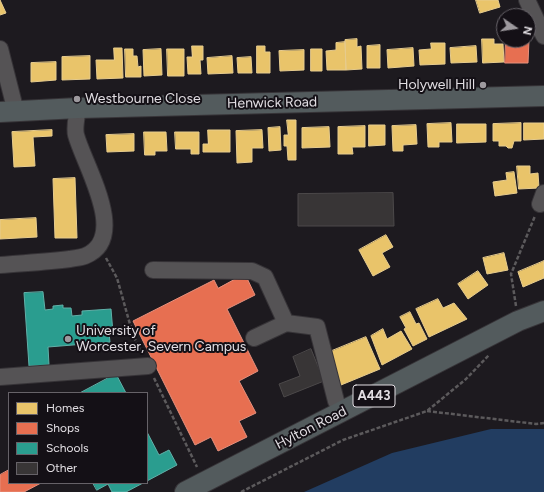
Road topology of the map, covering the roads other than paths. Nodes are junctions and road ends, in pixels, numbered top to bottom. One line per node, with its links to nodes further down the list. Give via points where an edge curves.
1 (528, 0): 2 (street)
2 (544, 36)
3 (0, 49): 6 (street)
4 (544, 96): 5 (main road, Henwick Road)
5 (78, 108): 6 (main road, Henwick Road); 7 (street, via 76,134 103,208 100,245 85,256)
6 (8, 112)
7 (0, 265)
8 (153, 270): 10 (street, via 252,271 265,277)
9 (544, 310): 14 (main road, Hylton Road / A443, via 518,321)
10 (286, 324): 11 (street); 14 (street, via 317,327 336,402)
11 (254, 338)
12 (148, 366): 13 (street)
13 (0, 377)
14 (342, 413): 15 (main road, Hylton Road / A443)
15 (186, 492)

